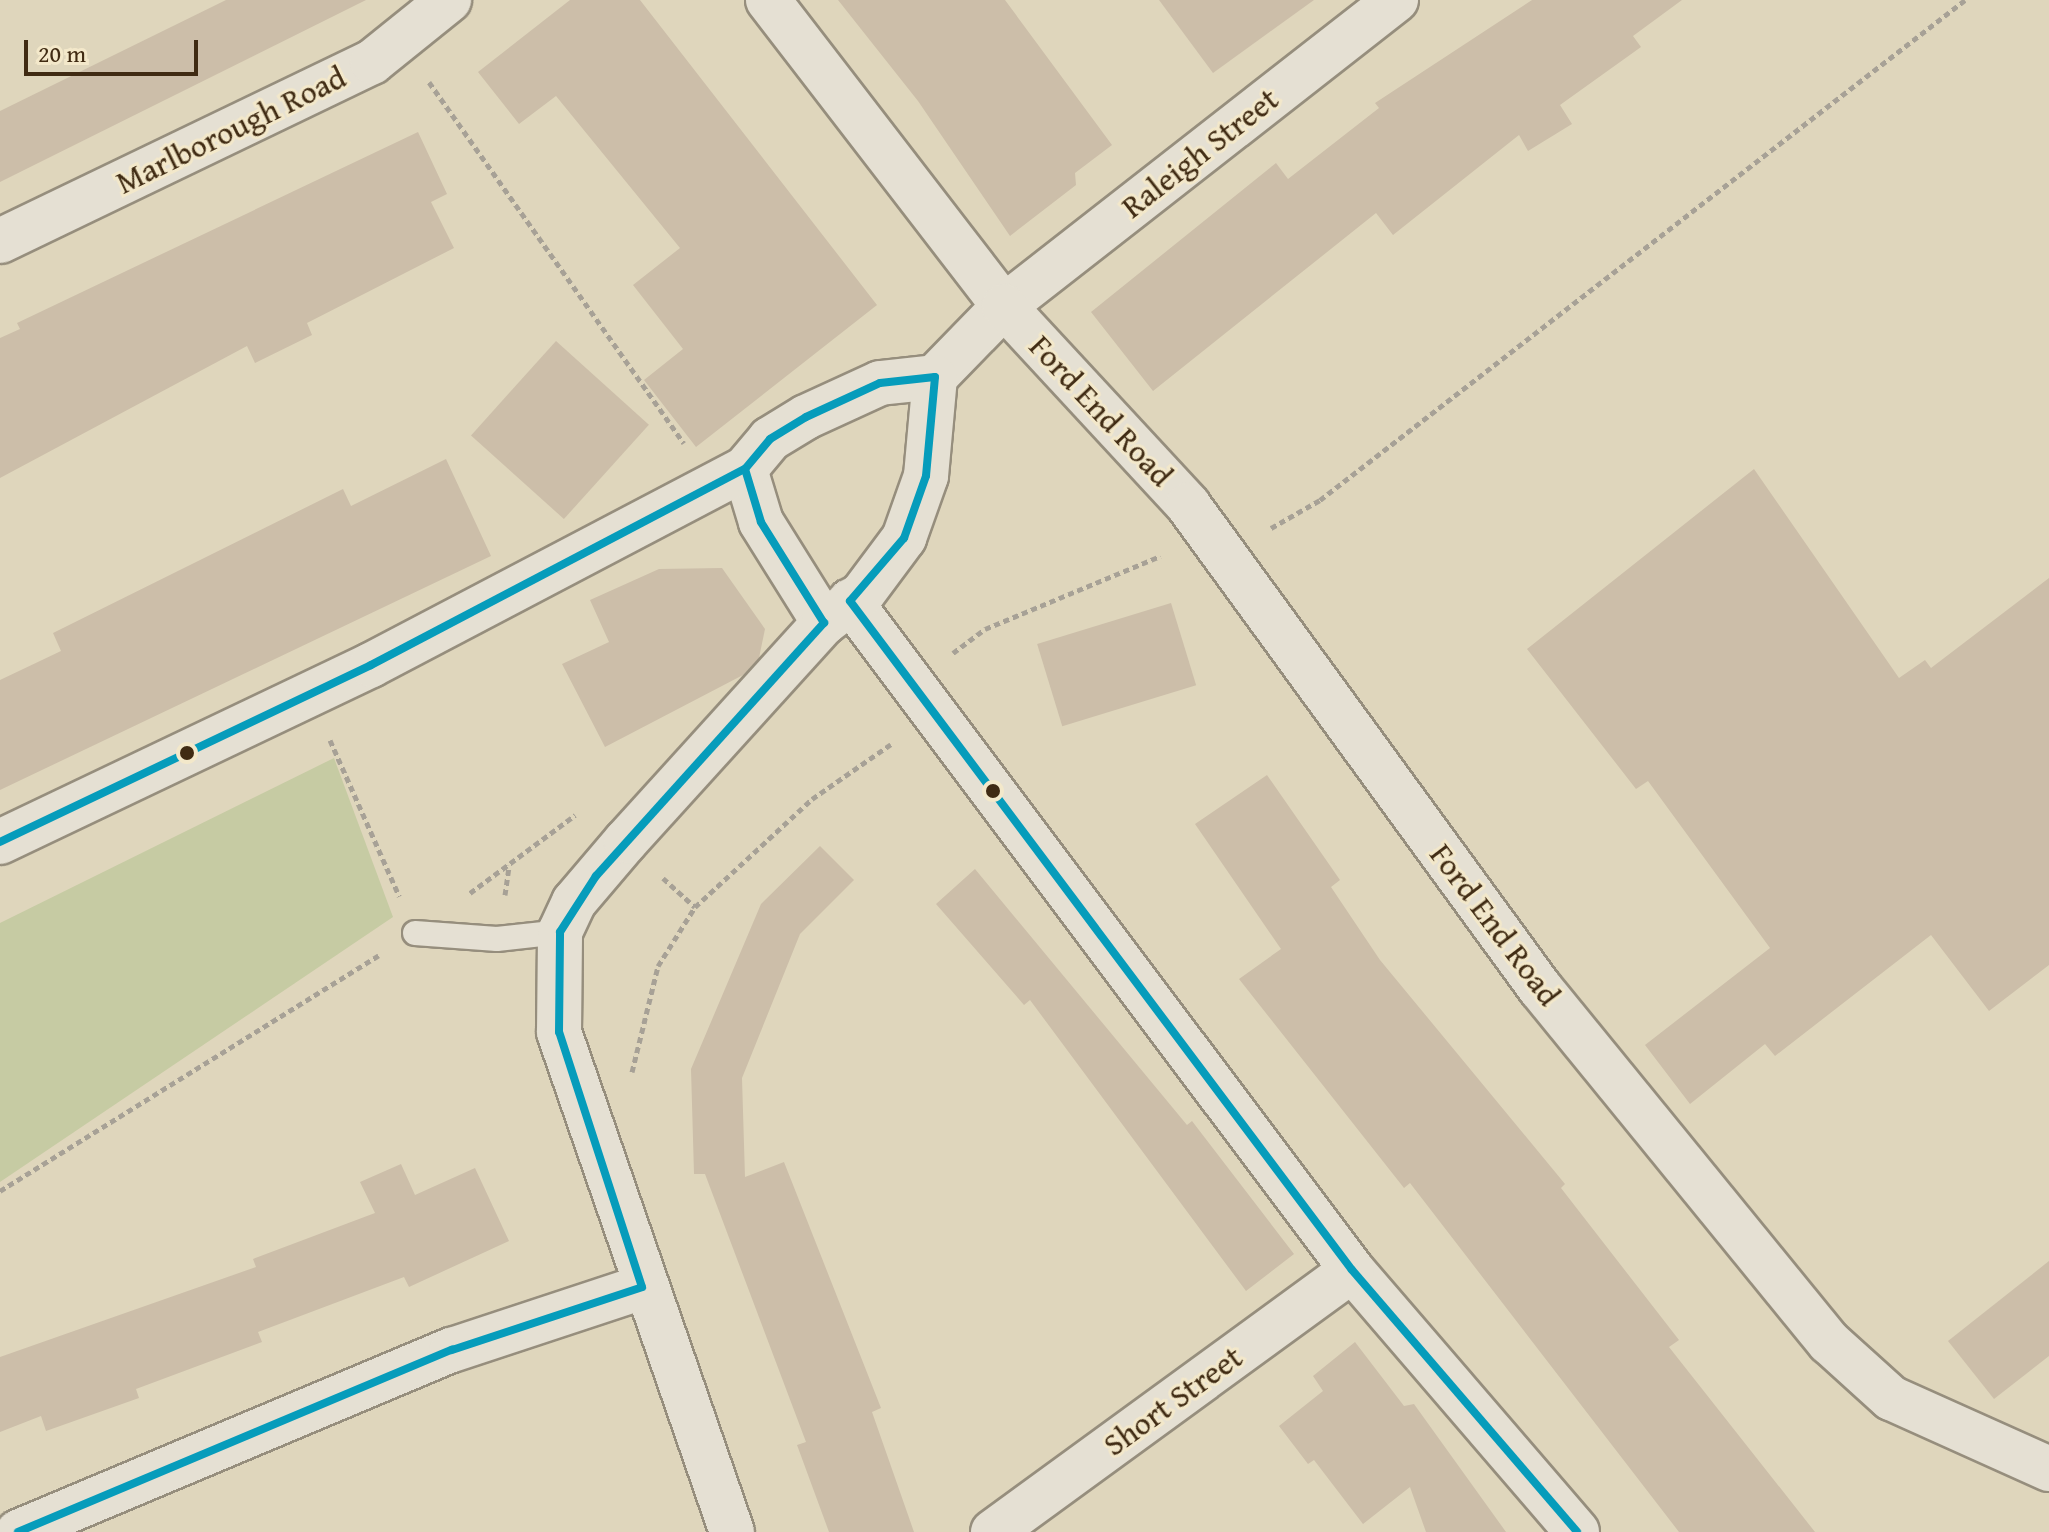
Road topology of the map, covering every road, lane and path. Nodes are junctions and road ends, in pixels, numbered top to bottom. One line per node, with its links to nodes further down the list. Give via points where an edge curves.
1 (449, 0): 5 (street, Marlborough Road)
2 (768, 0): 7 (street, Ford End Road)
3 (1396, 0): 7 (street, Raleigh Street)
4 (1965, 0): 10 (path, via 1320,500)
5 (397, 38): 6 (street, Marlborough Road, via 372,62); 9 (path, via 691,454)
6 (0, 241)
7 (1004, 306): 8 (street, Ford End Road); 28 (street, Ford End Road, via 1188,505 1540,988 1829,1342 1891,1398)
8 (935, 377): 9 (street, via 880,383 806,417 770,439); 12 (street, via 926,476 904,538)
9 (745, 469): 12 (street, via 761,522); 14 (street)
10 (1267, 530)
11 (1168, 565): 13 (path, via 1161,555 1132,567 985,629)
12 (837, 612): 22 (street, via 589,885); 26 (street)
13 (949, 656)
14 (310, 694): 17 (street); 23 (path)
15 (890, 735): 21 (path, via 892,748 812,799)
16 (589, 805): 18 (path)
17 (0, 842)
18 (509, 864): 20 (path); 23 (path)
19 (652, 869): 21 (path)
20 (504, 899)
21 (695, 907): 24 (path, via 658,966)
22 (560, 932): 23 (lane, via 497,939); 27 (street, via 559,1032)
23 (415, 933): 25 (path)
24 (633, 1080)
25 (0, 1191)
26 (1352, 1270): 31 (street, Short Street); 32 (street)
27 (642, 1287): 29 (street, via 452,1350); 30 (street)
28 (2049, 1469)
29 (18, 1532)
30 (732, 1532)
31 (993, 1532)
32 (1577, 1532)

